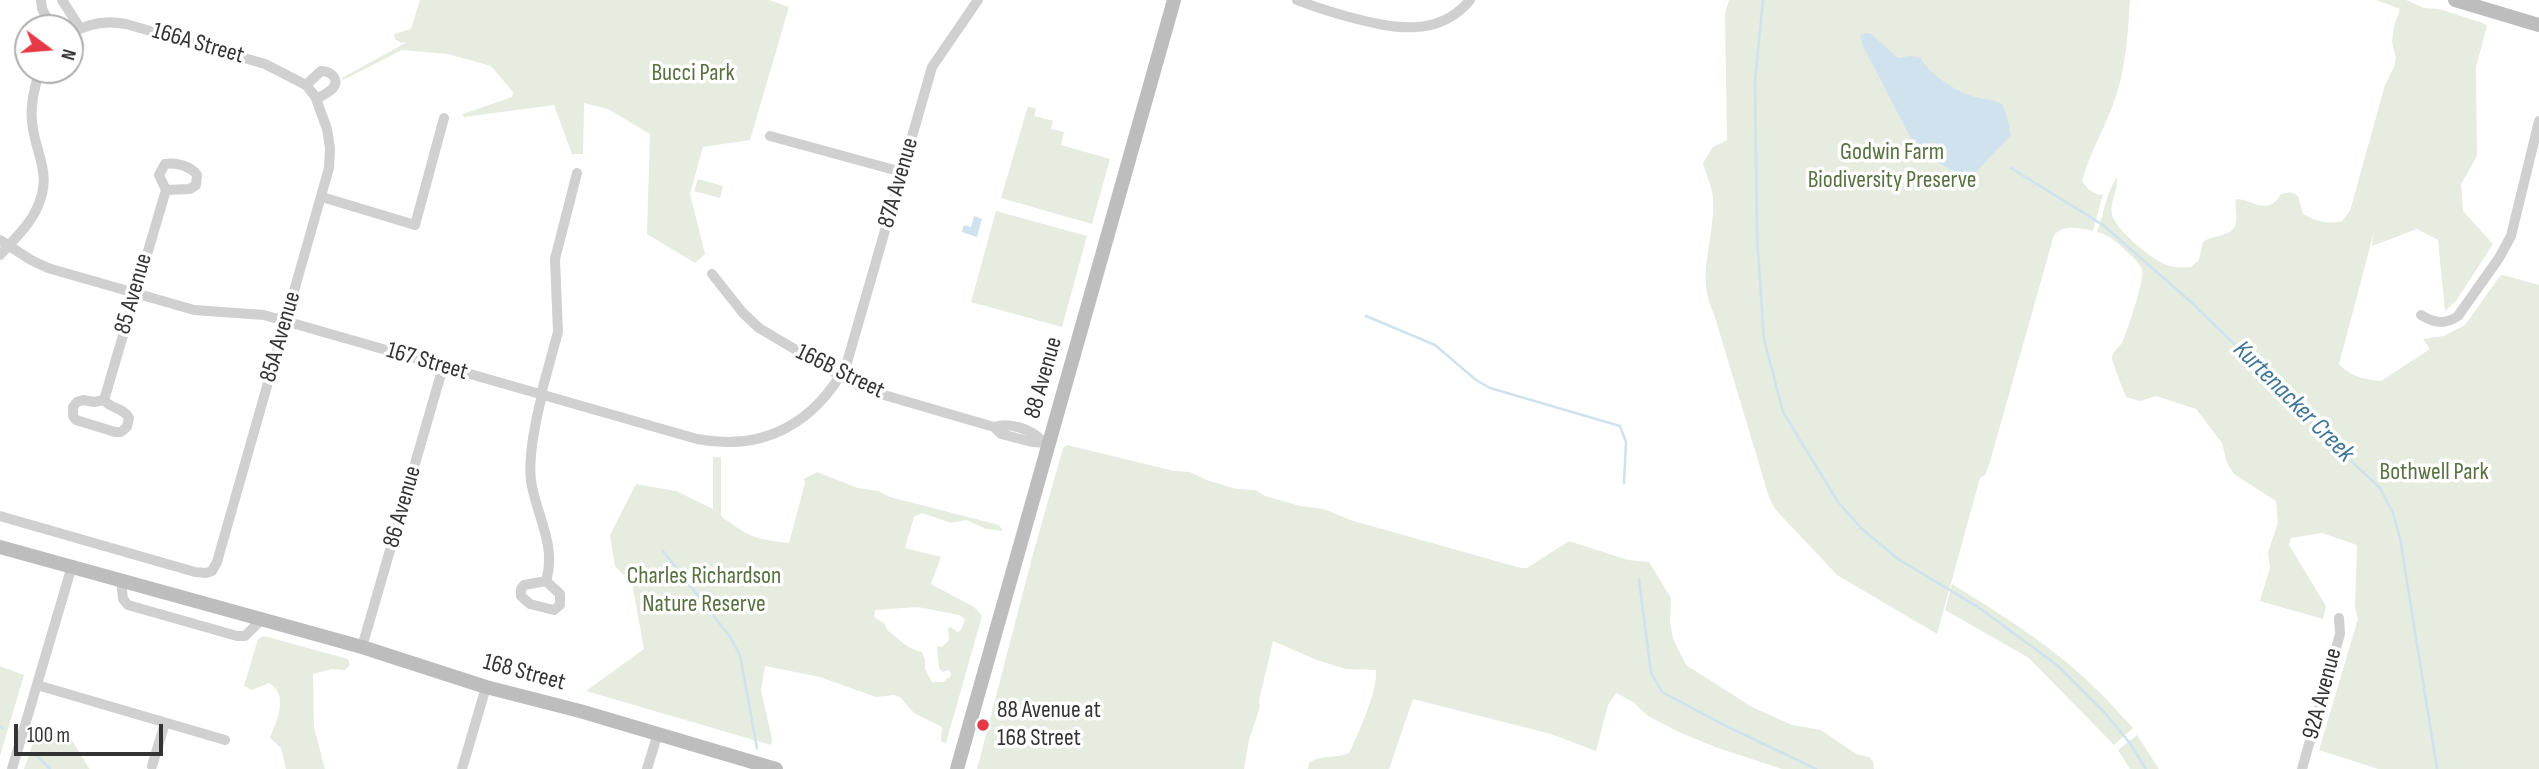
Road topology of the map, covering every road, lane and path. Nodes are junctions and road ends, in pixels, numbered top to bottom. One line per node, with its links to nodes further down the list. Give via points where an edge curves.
1 (978, 0): 14 (street, 87A Avenue, via 932,67)
2 (1174, 0): 28 (main road, 88 Avenue)
3 (1297, 0): 4 (street, via 1386,27 1422,27 1445,19)
4 (1470, 0)
5 (2455, 0): 6 (main road)
6 (2539, 25)
7 (84, 27): 9 (street, 166A Street, via 106,22 131,25 265,64)
8 (36, 84): 18 (street, via 32,115 43,165 43,189 33,215)
9 (306, 85): 10 (street, 166A Street); 10 (street, via 321,71 333,75 333,88)
10 (317, 99): 17 (street, 85A Avenue, via 331,153)
11 (444, 118): 17 (street, via 415,225)
12 (2539, 121): 22 (street, via 2515,223 2499,258 2458,316 2434,322)
13 (771, 136): 14 (street)
14 (902, 172): 25 (street, 87A Avenue, via 853,348)
15 (577, 173): 26 (street, via 556,253 558,332)
16 (166, 190): 21 (street, 85 Avenue)
17 (322, 197): 23 (street, 85A Avenue)
18 (4, 243): 19 (street); 21 (street, 167 Street, via 43,266)
19 (0, 255)
20 (712, 274): 25 (street, 166B Street, via 755,324)
21 (135, 292): 23 (street, 167 Street, via 194,310 256,313); 27 (street, 85 Avenue)
22 (2421, 314)
23 (286, 321): 24 (street, 167 Street); 29 (street, 85A Avenue, via 218,559 210,572 195,572)
24 (443, 367): 26 (street, 167 Street); 36 (street, 86 Avenue)
25 (840, 377): 26 (street, 167 Street, via 820,404 794,424 765,437 738,442 697,439); 28 (street, 166B Street, via 884,395 994,427 1001,434)
26 (542, 395): 33 (street, via 531,475 549,547)
27 (104, 400): 27 (street, via 79,401 73,416 113,431 124,430 129,424 127,414)
28 (1041, 442): 47 (main road, 88 Avenue)
29 (0, 516)
30 (2, 549): 31 (main road, 168 Street)
31 (72, 566): 32 (main road, 168 Street); 37 (street)
32 (121, 580): 35 (main road, 168 Street); 35 (street, via 128,605 237,636 245,636)
33 (546, 581)
34 (2339, 618): 48 (street, 92A Avenue, via 2340,634)
35 (262, 619): 36 (main road, 168 Street)
36 (362, 647): 38 (main road, 168 Street)
37 (37, 685): 39 (street); 43 (street)
38 (486, 688): 40 (main road, 168 Street); 44 (street)
39 (165, 723): 41 (street); 42 (street)
40 (658, 733): 45 (street); 46 (main road, 168 Street)
41 (225, 740)
42 (152, 766)
43 (12, 769)
44 (461, 769)
45 (647, 769)
46 (776, 769)
47 (957, 769)
48 (2302, 769)

